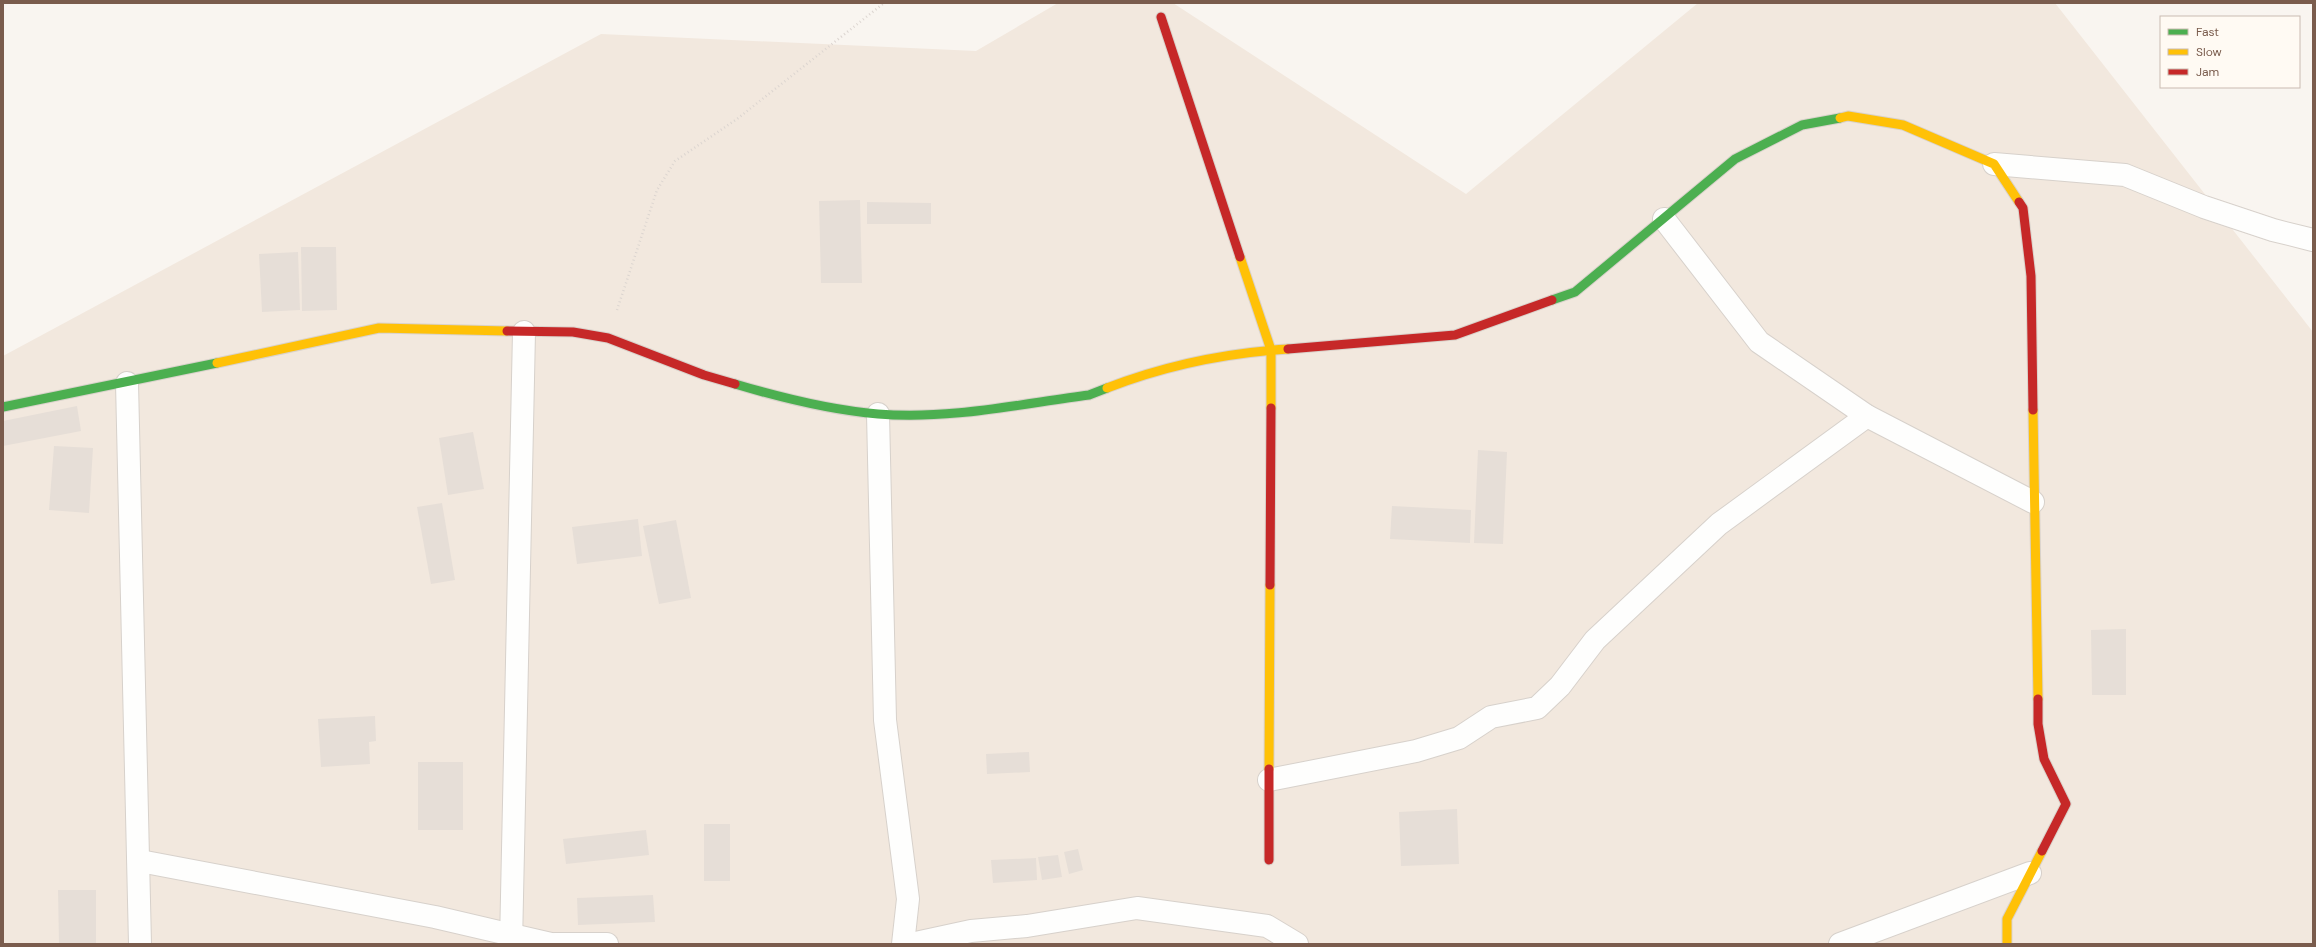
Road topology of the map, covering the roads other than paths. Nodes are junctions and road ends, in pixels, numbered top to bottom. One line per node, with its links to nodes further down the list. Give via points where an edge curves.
1 (1161, 17): 6 (street)
2 (1994, 164): 3 (street, via 1903,125 1848,116 1802,125 1734,159); 4 (street, via 2125,175 2218,211 2273,230); 11 (street, via 2022,208 2031,276)
3 (1664, 219): 6 (street, via 1575,292 1455,335); 10 (street, via 1760,342)
4 (2313, 240)
5 (524, 332): 7 (street, via 379,328); 9 (street, via 573,332 608,338 704,375 791,401); 16 (street)
6 (1271, 350): 9 (street, via 1194,360 1142,374 1089,395 946,414); 12 (street)
7 (128, 383): 8 (street); 14 (street)
8 (3, 407)
9 (878, 414): 21 (street, via 885,720 908,899)
10 (1867, 416): 11 (street); 12 (street, via 1718,524 1595,640 1560,686 1537,708 1491,718 1459,738 1416,751)
11 (2033, 502): 15 (street, via 2038,724 2044,759 2066,804)
12 (1269, 780): 13 (street)
13 (1269, 860)
14 (140, 861): 16 (street, via 435,917); 17 (street)
15 (2030, 873): 24 (street); 25 (street, via 2007,919)
16 (511, 940): 18 (street)
17 (140, 944)
18 (551, 944)
19 (555, 944): 20 (street)
20 (607, 944)
21 (903, 944)
22 (911, 944): 23 (street, via 972,931 1027,926 1137,908 1267,926)
23 (1297, 944)
24 (1840, 944)
25 (2007, 944)

